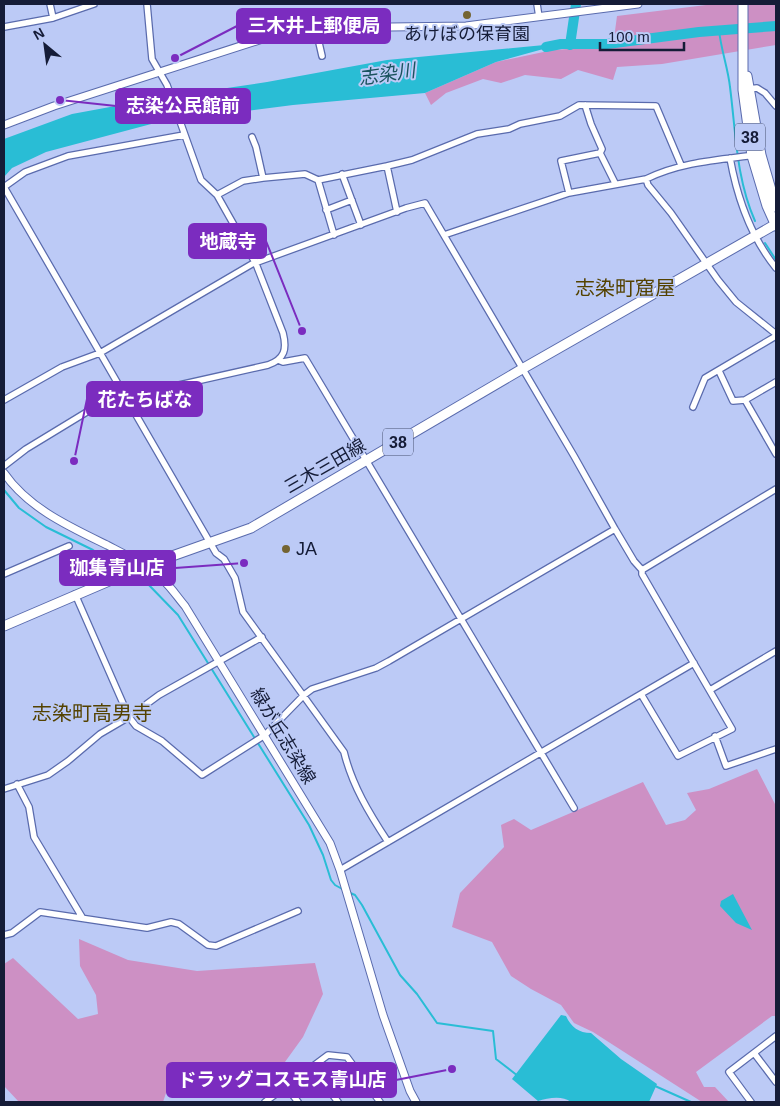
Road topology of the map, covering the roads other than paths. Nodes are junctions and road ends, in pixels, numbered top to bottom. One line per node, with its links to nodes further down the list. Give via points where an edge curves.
1 (50, 4): 9 (street)
2 (94, 4): 9 (street)
3 (147, 4): 13 (street, via 152,59)
4 (537, 4): 8 (street)
5 (638, 4): 7 (street)
6 (743, 4): 14 (main road, 三木三田線 / 38)
7 (590, 7): 8 (street)
8 (539, 17): 11 (street, via 466,26)
9 (53, 18): 10 (street)
10 (4, 27)
11 (314, 28): 12 (street); 13 (street, via 278,34)
12 (322, 56)
13 (160, 72): 17 (street); 18 (street)
14 (746, 89): 16 (street, via 757,88); 21 (main road, 三木三田線 / 38)
15 (585, 105): 20 (street, via 602,149); 23 (street, via 656,106); 24 (street, via 560,116 477,134 412,160)
16 (776, 106)
17 (4, 125)
18 (184, 135): 30 (street, via 68,156 25,172); 32 (street, via 201,180)
19 (252, 137): 26 (street)
20 (600, 153): 29 (street); 31 (street, via 561,161)
21 (756, 155): 22 (street); 34 (main road, 三木三田線 / 38); 38 (main road, 三木三田線 / 38, via 767,206)
22 (731, 158): 23 (street); 41 (street, via 737,192)
23 (681, 165): 27 (street)
24 (387, 166): 25 (street); 36 (street)
25 (342, 174): 28 (street); 33 (street)
26 (263, 178): 28 (street, via 305,174); 32 (street, via 243,181)
27 (646, 179): 29 (street); 43 (street)
28 (318, 180): 35 (street)
29 (615, 183): 31 (street)
30 (4, 187): 46 (street)
31 (569, 193): 40 (street)
32 (217, 195): 42 (street)
33 (352, 200): 35 (street); 37 (street)
34 (776, 207)
35 (326, 210): 39 (street)
36 (397, 212): 37 (street); 40 (street, via 425,203)
37 (361, 225): 39 (street)
38 (776, 225): 41 (main road, 三木三田線 / 38)
39 (334, 235): 42 (street)
40 (444, 236): 48 (street)
41 (755, 236): 43 (main road, 三木三田線 / 38); 44 (street)
42 (256, 264): 46 (street); 47 (street, via 284,333 286,344)
43 (707, 264): 45 (street, via 736,302); 48 (main road, 三木三田線 / 38)
44 (776, 268)
45 (776, 335): 49 (street)
46 (100, 353): 51 (street); 52 (street, via 62,367)
47 (278, 360): 51 (street); 56 (street, via 305,358)
48 (522, 369): 56 (main road, 三木三田線 / 38); 60 (street)
49 (719, 371): 53 (street, via 733,401); 54 (street, via 705,378)
50 (776, 382): 53 (street)
51 (126, 398): 57 (street, via 95,407); 61 (street)
52 (4, 400)
53 (745, 400): 55 (street)
54 (693, 407)
55 (776, 454)
56 (367, 460): 61 (main road, 三木三田線 / 38, via 251,528); 67 (street)
57 (4, 466)
58 (4, 472): 63 (street, 緑が丘志染線, via 29,500 68,526)
59 (776, 489): 64 (street)
60 (615, 528): 64 (street); 67 (street)
61 (210, 543): 63 (main road, 三木三田線 / 38); 69 (street, via 236,578 243,612)
62 (69, 546): 65 (street)
63 (144, 566): 66 (main road, 三木三田線 / 38); 71 (street, 緑が丘志染線, via 163,580 186,606)
64 (642, 570): 72 (street)
65 (4, 574)
66 (75, 594): 68 (main road, 三木三田線 / 38); 76 (street)
67 (461, 618): 75 (street, via 376,668 312,689); 80 (street)
68 (4, 626)
69 (262, 637): 71 (street); 75 (street)
70 (776, 651): 73 (street)
71 (219, 660): 76 (street, via 158,695); 77 (street, 緑が丘志染線)
72 (694, 663): 73 (street); 74 (street)
73 (710, 690): 78 (street, via 732,729)
74 (641, 694): 78 (street, via 678,756); 80 (street)
75 (304, 695): 77 (street); 84 (street, via 344,752 365,806)
76 (129, 717): 77 (street, via 136,726 162,741 202,775); 81 (street, via 100,734 48,775)
77 (265, 734): 85 (street, 緑が丘志染線, via 330,843)
78 (715, 736): 79 (street, via 726,766)
79 (776, 749)
80 (540, 753): 83 (street); 84 (street)
81 (17, 784): 82 (street); 87 (street, via 29,807 34,837)
82 (4, 789)
83 (574, 808)
84 (388, 842): 85 (street)
85 (340, 870): 98 (street, 緑が丘志染線, via 383,1015)
86 (298, 912): 87 (street, via 216,946 208,945 179,924 171,922 147,928)
87 (82, 917): 88 (street, via 40,912 12,933)
88 (4, 935)
89 (776, 1036): 90 (street)
90 (754, 1053): 92 (street); 99 (street, via 729,1072)
91 (312, 1067): 93 (street); 96 (street); 97 (street, via 328,1055 347,1057)
92 (776, 1082)
93 (286, 1086): 94 (street); 95 (street)
94 (265, 1102)
95 (298, 1102)
96 (338, 1102)
97 (380, 1102)
98 (416, 1102)
99 (751, 1102)

